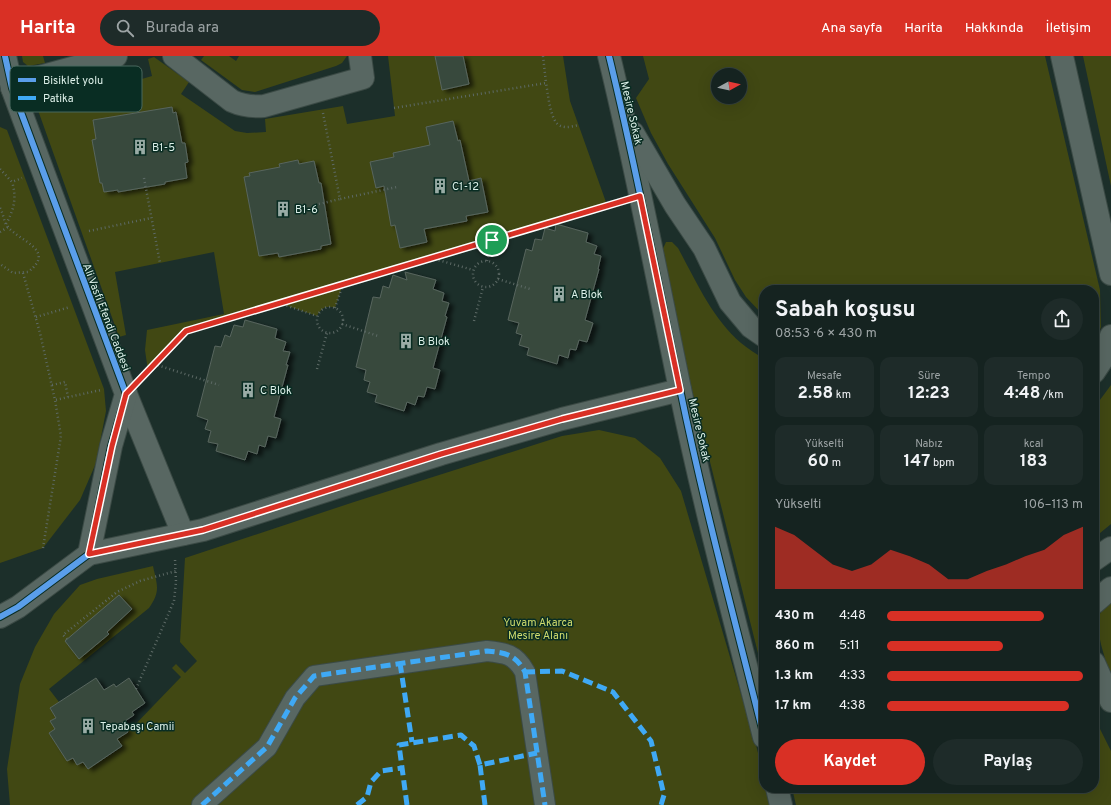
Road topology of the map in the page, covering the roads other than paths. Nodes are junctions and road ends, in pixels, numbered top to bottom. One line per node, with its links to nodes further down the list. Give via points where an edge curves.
1 (5, 56): 8 (street, Ali Vasfi Efendi Caddesi)
2 (116, 56): 7 (street)
3 (174, 56): 4 (street, via 232,101 243,106 264,106 363,78)
4 (360, 56)
5 (609, 56): 10 (street, Mesire Sokak)
6 (1062, 56): 11 (street)
7 (79, 66)
8 (10, 79)
9 (21, 112): 16 (street, Ali Vasfi Efendi Caddesi)
10 (624, 117): 12 (street, via 675,206 704,248 730,302); 15 (street, Mesire Sokak)
11 (1111, 274)
12 (759, 333)
13 (1111, 336): 14 (street)
14 (1099, 364)
15 (680, 390): 17 (street, via 562,419 441,454 203,530); 26 (street, Mesire Sokak)
16 (126, 394): 17 (street, Ali Vasfi Efendi Caddesi); 19 (street)
17 (183, 534): 19 (street)
18 (1111, 548): 20 (street)
19 (89, 554): 23 (street, via 18,607)
20 (1099, 556)
21 (1111, 588): 22 (street)
22 (1099, 599)
23 (0, 617)
24 (1099, 673): 25 (street)
25 (1111, 701)
26 (759, 717)
27 (778, 793): 30 (street)
28 (202, 805): 29 (street, via 267,747 295,698 314,676 487,651 509,654 525,672)
29 (545, 805)
30 (781, 805)

